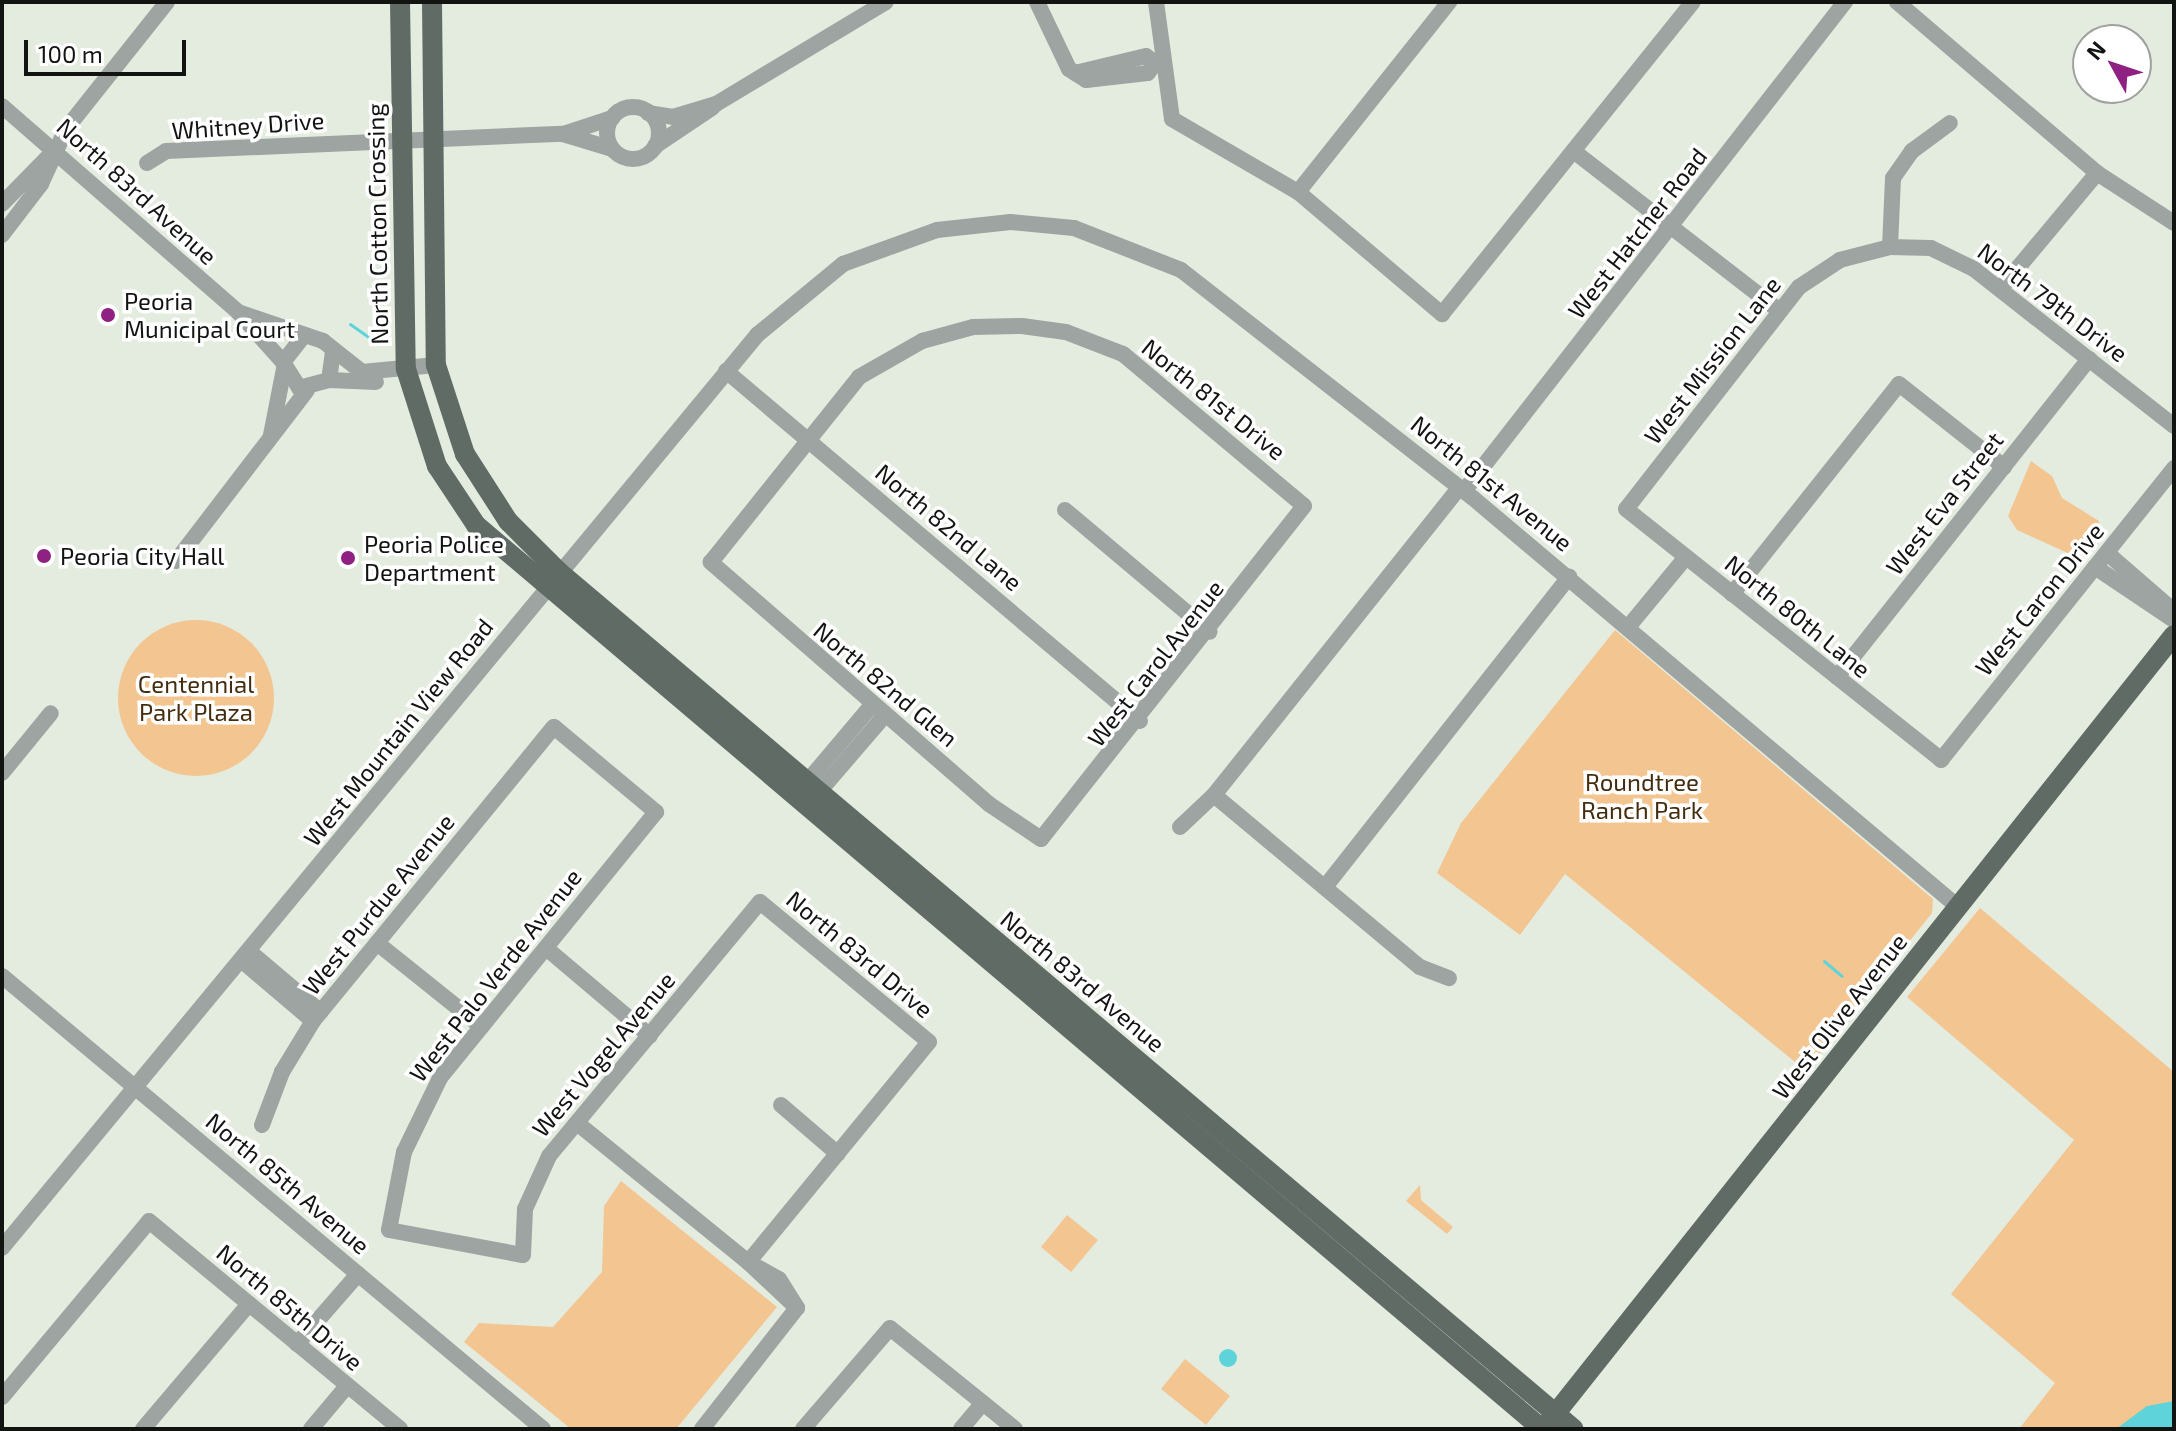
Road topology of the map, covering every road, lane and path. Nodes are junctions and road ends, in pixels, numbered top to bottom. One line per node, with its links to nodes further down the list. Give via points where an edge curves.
1 (167, 2): 22 (street)
2 (400, 2): 18 (main road, North Cotton Crossing)
3 (432, 2): 19 (main road)
4 (886, 2): 12 (street)
5 (1037, 2): 11 (street, via 1075,73 1086,80 1148,73)
6 (1156, 2): 11 (street)
7 (1449, 2): 26 (street)
8 (1693, 2): 23 (street)
9 (1845, 2): 29 (street, West Hatcher Road)
10 (1897, 2): 25 (street)
11 (1159, 62): 26 (street, via 1172,119)
12 (716, 104): 14 (street, via 673,117); 20 (street)
13 (2, 106): 22 (street, North 83rd Avenue)
14 (648, 113): 15 (street, via 627,108); 20 (street, via 658,132)
15 (612, 118): 17 (street); 21 (street)
16 (1950, 123): 32 (street, via 1912,151 1893,178)
17 (563, 134): 19 (street, Whitney Drive); 21 (street)
18 (402, 139): 19 (street, Whitney Drive); 24 (street, Whitney Drive, via 166,151); 42 (main road, North Cotton Crossing)
19 (432, 139): 40 (main road)
20 (655, 146): 21 (street, via 634,159)
21 (612, 149)
22 (54, 152): 27 (street); 31 (street, via 41,184); 35 (street, North 83rd Avenue)
23 (1576, 153): 26 (street, via 1442,314); 29 (street)
24 (147, 163)
25 (2097, 173): 28 (street); 33 (street)
26 (1298, 192)
27 (2, 204)
28 (2174, 223)
29 (1672, 226): 34 (street); 51 (street, West Hatcher Road)
30 (937, 230): 41 (street, West Mountain View Road, via 865,253 809,286); 51 (street, North 81st Avenue, via 1046,224 1156,256 1305,360)
31 (2, 235)
32 (1890, 247): 33 (street, North 79th Drive, via 1942,252); 34 (street, West Mission Lane, via 1821,270)
33 (2001, 288): 38 (street, North 79th Drive)
34 (1780, 311): 54 (street, West Mission Lane)
35 (239, 313): 36 (street, North 83rd Avenue); 39 (street, North 83rd Avenue)
36 (302, 338): 37 (street, North 83rd Avenue, via 323,341); 39 (street)
37 (333, 353): 42 (street, North 83rd Avenue, via 362,372); 43 (street)
38 (2089, 359): 45 (street, North 79th Drive); 48 (street, West Eva Street)
39 (284, 365): 44 (street, North 83rd Avenue); 46 (street)
40 (437, 371): 42 (street, North 83rd Avenue); 50 (main road)
41 (726, 371): 47 (street, North 82nd Lane); 61 (street, West Mountain View Road)
42 (407, 374): 43 (street, North 83rd Avenue); 52 (main road, North Cotton Crossing, via 425,439)
43 (329, 380): 44 (street, North 83rd Avenue)
44 (307, 390): 46 (street)
45 (2174, 426)
46 (271, 435): 58 (street)
47 (806, 437): 53 (street, North 81st Drive, via 859,377 946,334 1022,326 1066,332 1123,354); 69 (street, North 82nd Glen, via 711,562); 71 (street, North 82nd Lane)
48 (2004, 467): 62 (street, via 1899,384); 68 (street, West Eva Street)
49 (2174, 468): 56 (street, West Caron Drive)
50 (474, 472): 52 (main road); 61 (main road)
51 (1461, 490): 60 (street, North 81st Avenue); 76 (street, West Hatcher Road)
52 (459, 503): 61 (main road, North Cotton Crossing)
53 (1304, 506): 66 (street, West Carol Avenue)
54 (1626, 509): 57 (street, North 80th Lane)
55 (1065, 510): 66 (street)
56 (2107, 553): 59 (street, West Caron Drive); 63 (street)
57 (1686, 557): 62 (street, North 80th Lane); 65 (street)
58 (176, 561)
59 (2095, 567): 64 (street); 73 (street, West Caron Drive)
60 (1569, 577): 65 (street, North 81st Avenue); 80 (street)
61 (553, 580): 75 (main road, North 83rd Avenue); 77 (main road, North 83rd Avenue); 85 (street, West Mountain View Road)
62 (1732, 594): 68 (street, North 80th Lane)
63 (2174, 611)
64 (2174, 620)
65 (1629, 626): 82 (street, North 81st Avenue)
66 (1210, 632): 71 (street, West Carol Avenue)
67 (2174, 635): 82 (main road, West Olive Avenue)
68 (1837, 677): 73 (street, North 80th Lane)
69 (878, 710): 75 (street); 79 (street, North 82nd Glen)
70 (51, 713): 74 (street)
71 (1140, 721): 79 (street, West Carol Avenue, via 1047,836)
72 (554, 727): 83 (street, West Purdue Avenue); 84 (street, West Palo Verde Avenue, via 656,812)
73 (1941, 760)
74 (2, 773)
75 (814, 786): 77 (street); 96 (main road, North 83rd Avenue)
76 (1214, 795): 78 (street, West Hatcher Road); 80 (street)
77 (800, 802): 96 (main road, North 83rd Avenue)
78 (1180, 827)
79 (1034, 838)
80 (1325, 887): 87 (street, via 1420,967)
81 (760, 902): 90 (street, West Vogel Avenue); 95 (street, North 83rd Drive, via 929,1042)
82 (1958, 907): 106 (main road, West Olive Avenue)
83 (377, 943): 88 (street, West Purdue Avenue); 89 (street)
84 (546, 948): 89 (street, West Palo Verde Avenue); 90 (street)
85 (245, 955): 88 (street); 91 (street, West Mountain View Road)
86 (2, 976): 91 (street, North 85th Avenue)
87 (1449, 978)
88 (317, 1017): 94 (street, West Purdue Avenue, via 282,1072)
89 (482, 1027): 98 (street, West Palo Verde Avenue, via 422,1107 404,1152 389,1230)
90 (650, 1036): 93 (street, West Vogel Avenue)
91 (135, 1086): 97 (street, West Mountain View Road); 100 (street, North 85th Avenue)
92 (781, 1105): 95 (street)
93 (577, 1123): 98 (street, West Vogel Avenue, via 531,1190); 99 (street)
94 (262, 1125)
95 (838, 1154): 99 (street)
96 (1330, 1237): 106 (main road, North 83rd Avenue)
97 (2, 1248)
98 (523, 1255)
99 (748, 1262): 111 (street, via 790,1289 797,1308)
100 (358, 1274): 102 (street); 110 (street, North 85th Avenue)
101 (249, 1304): 102 (street, North 85th Drive); 104 (street, North 85th Drive, via 149,1221); 107 (street)
102 (297, 1344): 103 (street, North 85th Drive)
103 (347, 1386): 108 (street); 109 (street, North 85th Drive)
104 (2, 1397)
105 (983, 1403): 112 (street, via 890,1328); 113 (street); 114 (street)
106 (1547, 1424): 115 (main road, North 83rd Avenue)
107 (143, 1429)
108 (311, 1429)
109 (400, 1429)
110 (543, 1429)
111 (702, 1429)
112 (803, 1429)
113 (961, 1429)
114 (1015, 1429)
115 (1574, 1429)

